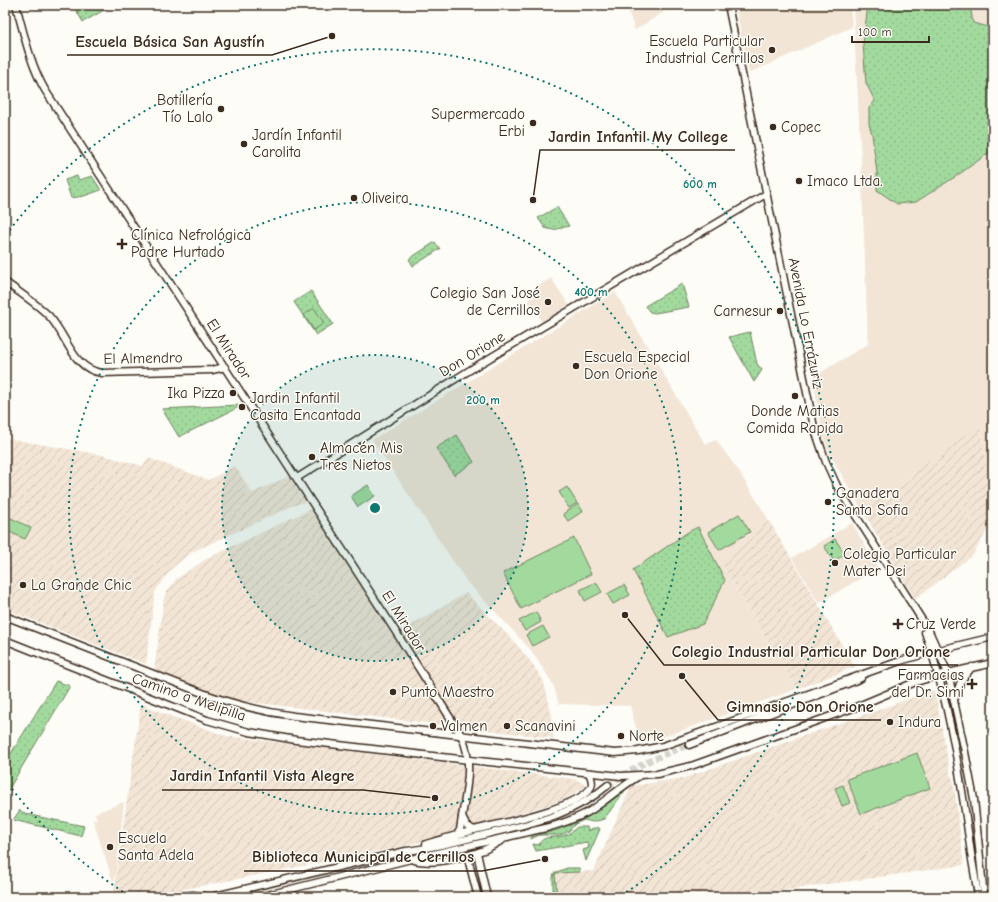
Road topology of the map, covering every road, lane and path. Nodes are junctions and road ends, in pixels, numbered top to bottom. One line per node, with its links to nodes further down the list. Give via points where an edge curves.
1 (16, 5): 5 (main road, El Mirador, via 30,59 42,84)
2 (728, 5): 3 (main road, Avenida Lo Errázuriz)
3 (766, 194): 6 (main road, Don Orione, via 478,365); 10 (main road, Avenida Lo Errázuriz, via 804,384 822,453 839,490 929,631)
4 (5, 282): 5 (main road, El Almendro, via 49,316 76,358 92,371 102,373 212,370)
5 (225, 367): 6 (main road, El Mirador)
6 (296, 478): 17 (main road, El Mirador)
7 (5, 616): 18 (main road, Camino a Melipilla, via 237,705 294,716)
8 (993, 637): 10 (main road)
9 (5, 640): 21 (main road, Camino a Melipilla, via 199,717 232,727 289,739)
10 (935, 651): 12 (main road); 14 (main road, Avenida Lo Errázuriz); 15 (main road, Avenida Lo Errázuriz)
11 (993, 663): 13 (main road)
12 (887, 665): 19 (main road, Camino a Melipilla, via 663,746 645,750 608,752); 20 (main road, via 847,684)
13 (972, 668): 14 (main road); 16 (main road, via 961,681)
14 (948, 673): 15 (main road); 16 (main road, Avenida Lo Errázuriz)
15 (939, 675): 23 (main road, via 701,763); 38 (main road, Avenida Lo Errázuriz, via 961,779)
16 (954, 700): 39 (main road, Avenida Lo Errázuriz, via 975,807)
17 (451, 720): 18 (main road, via 450,728); 19 (main road, El Mirador)
18 (443, 733): 19 (main road, Camino a Melipilla)
19 (461, 735): 21 (main road, El Mirador)
20 (689, 745)
21 (468, 760): 22 (main road, Camino a Melipilla); 25 (main road, El Mirador)
22 (589, 773): 23 (main road, Camino a Melipilla); 26 (main road, via 591,788 569,803)
23 (640, 776): 28 (main road, via 581,816 550,827)
24 (608, 785): 29 (main road, via 578,806 550,818)
25 (462, 817): 26 (main road, via 466,825); 27 (main road, El Mirador, via 460,830)
26 (474, 830): 27 (main road)
27 (456, 836): 29 (main road)
28 (507, 837): 30 (main road); 32 (main road)
29 (406, 851): 34 (main road)
30 (477, 853): 31 (main road); 37 (main road)
31 (467, 855): 32 (main road, via 431,863); 36 (main road)
32 (411, 859): 35 (main road)
33 (172, 897): 34 (main road)
34 (212, 897)
35 (259, 897)
36 (478, 897)
37 (487, 897)
38 (978, 897)
39 (984, 897)

